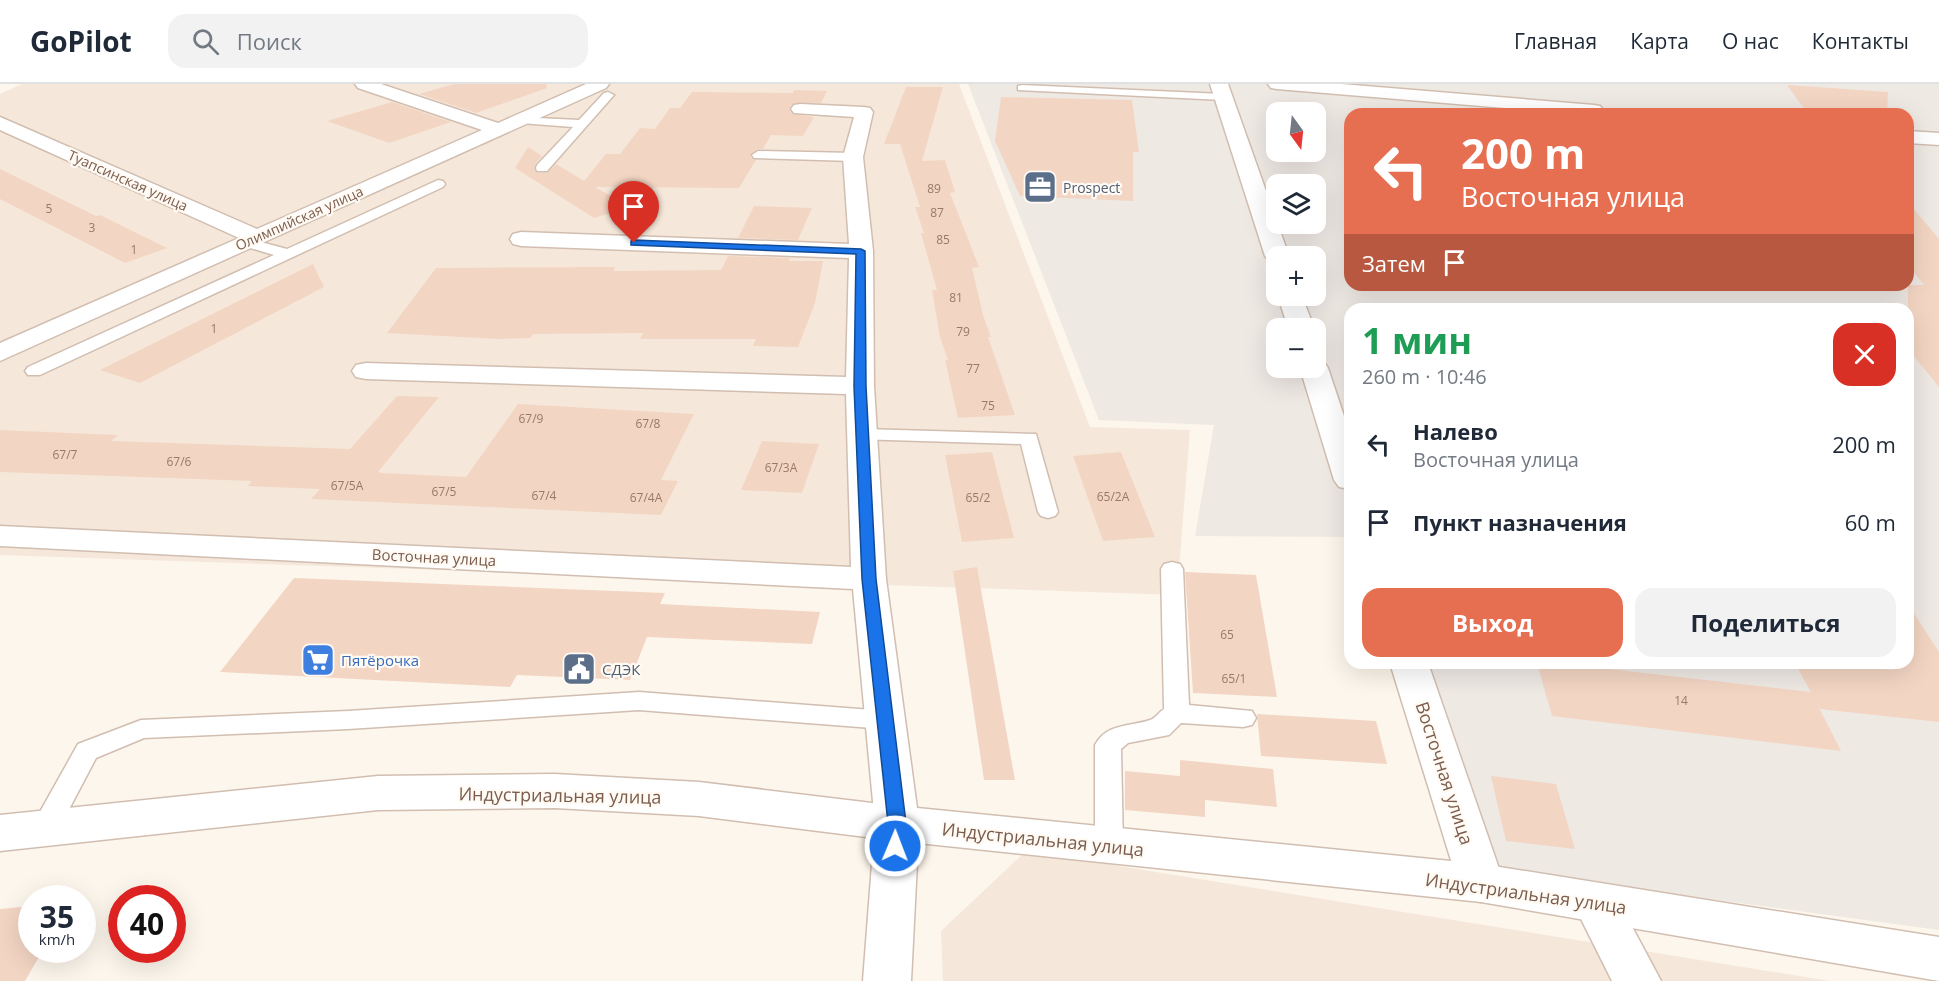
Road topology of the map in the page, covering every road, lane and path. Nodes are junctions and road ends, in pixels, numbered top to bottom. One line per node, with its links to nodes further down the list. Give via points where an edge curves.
1 (364, 84): 11 (street)
2 (1276, 84): 6 (street)
3 (1022, 88): 5 (lane)
4 (604, 89): 8 (street, Олимпийская улица); 10 (lane)
5 (1221, 90): 20 (street)
6 (1570, 108)
7 (800, 109): 15 (street, via 864,112)
8 (520, 119): 10 (lane); 11 (street, Олимпийская улица)
9 (0, 123): 18 (street, Туапсинская улица)
10 (582, 124): 16 (lane)
11 (498, 129): 18 (street, Олимпийская улица)
12 (1914, 137): 13 (street)
13 (1939, 139)
14 (758, 155): 15 (lane)
15 (853, 157): 21 (street)
16 (542, 168)
17 (438, 184): 22 (lane)
18 (250, 239): 22 (lane); 23 (street, Олимпийская улица)
19 (521, 239): 21 (street)
20 (1274, 246)
21 (861, 251): 27 (street)
22 (288, 254): 24 (lane)
23 (0, 353)
24 (34, 371)
25 (366, 371): 27 (street)
26 (1317, 378): 29 (street)
27 (860, 386): 28 (street)
28 (863, 435): 30 (lane, via 1029,438); 33 (street)
29 (1344, 461)
30 (1048, 512)
31 (0, 536): 33 (street, Восточная улица)
32 (1172, 569): 35 (lane)
33 (869, 579): 37 (street)
34 (1411, 669): 42 (street, Восточная улица)
35 (1177, 713): 36 (lane); 41 (lane, via 1160,728 1121,735 1108,745)
36 (1243, 718)
37 (885, 720): 38 (street); 39 (lane, via 639,701 141,729 87,751)
38 (897, 823): 39 (street, Индустриальная улица, via 699,799 555,791 378,793); 41 (street, Индустриальная улица); 45 (street)
39 (45, 828): 40 (street, Индустриальная улица)
40 (0, 833)
41 (1109, 846): 42 (street, Индустриальная улица)
42 (1481, 883): 43 (street, Индустриальная улица)
43 (1596, 903): 44 (street, Индустриальная улица); 46 (street)
44 (1939, 959)
45 (887, 981)
46 (1638, 981)

